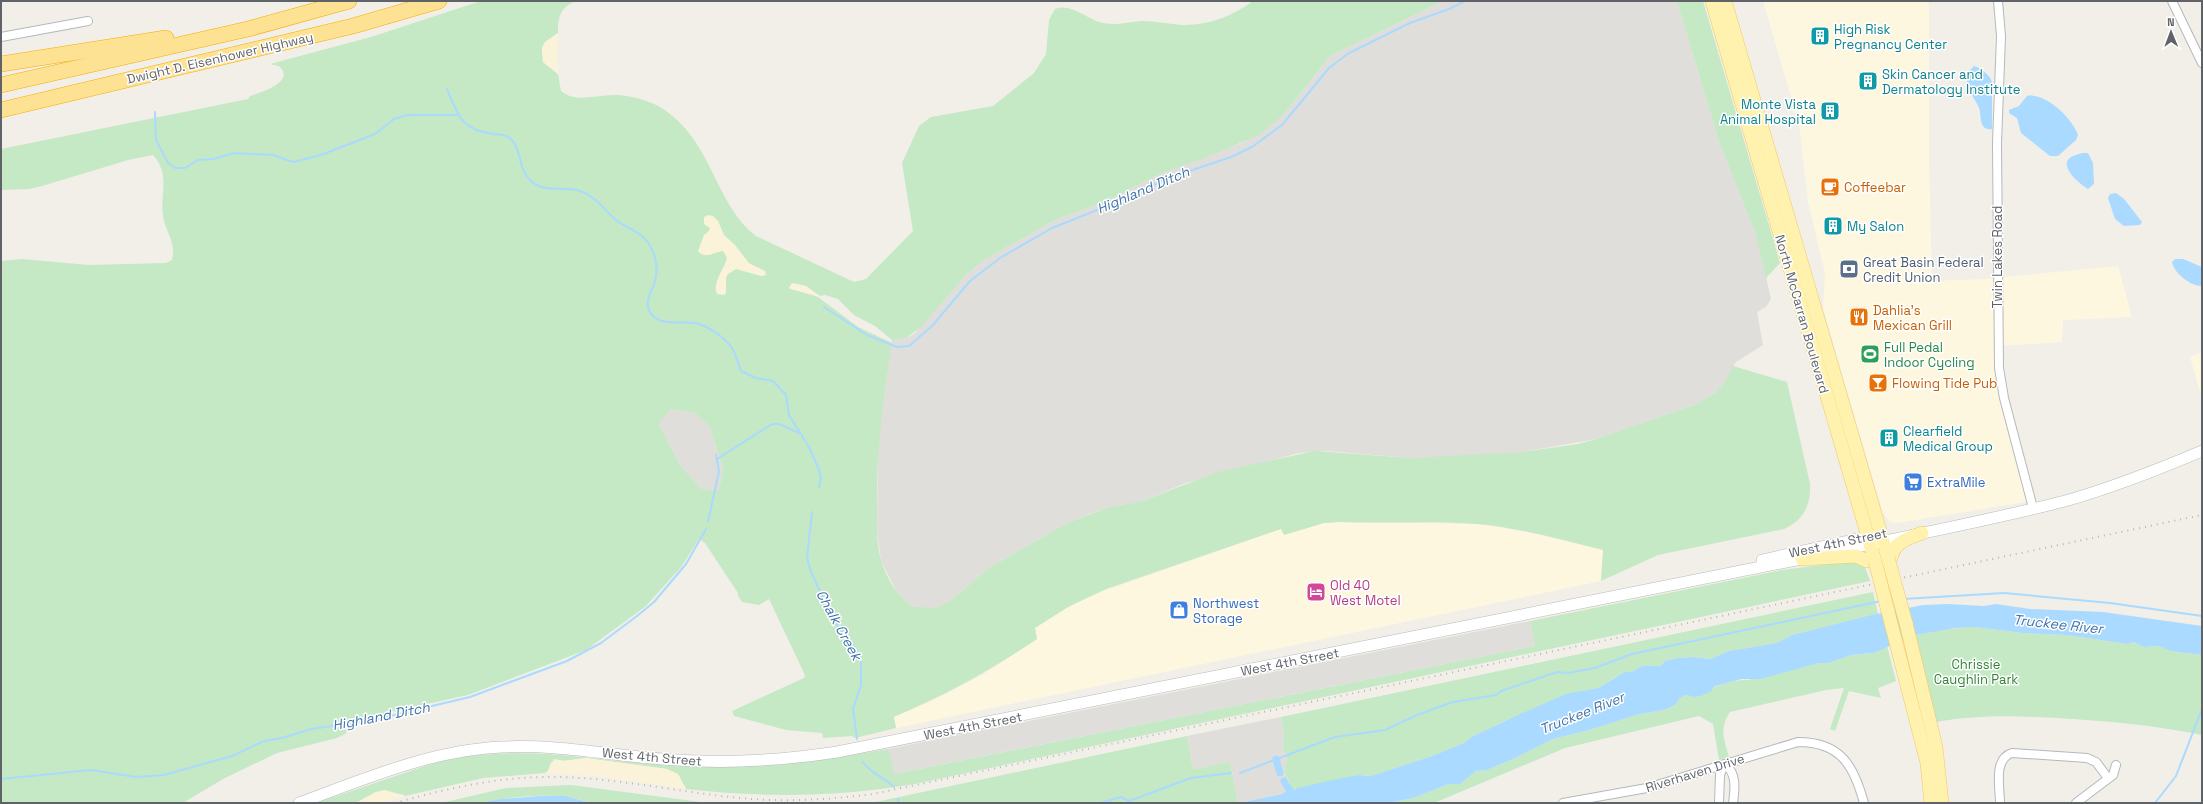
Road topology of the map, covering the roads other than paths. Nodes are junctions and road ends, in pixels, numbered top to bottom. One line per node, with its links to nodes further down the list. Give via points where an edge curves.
1 (349, 1): 8 (highway, Dwight D. Eisenhower Highway)
2 (438, 1): 13 (highway, Dwight D. Eisenhower Highway, via 353,26)
3 (1712, 1): 15 (main road, North McCarran Boulevard)
4 (1725, 1): 14 (main road, North McCarran Boulevard)
5 (1998, 1): 17 (street, Twin Lakes Road, via 1999,368 2005,404)
6 (2172, 1): 10 (street)
7 (88, 20): 9 (street)
8 (248, 28): 11 (highway, via 192,34); 12 (highway, Dwight D. Eisenhower Highway)
9 (1, 37)
10 (2202, 63)
11 (1, 64)
12 (1, 85)
13 (1, 110)
14 (1818, 316): 15 (main road); 19 (main road, North McCarran Boulevard)
15 (1804, 322): 20 (main road, North McCarran Boulevard)
16 (2202, 451): 17 (main road, West 4th Street, via 2140,477 2066,501)
17 (2033, 508): 18 (main road, West 4th Street); 19 (main road, West 4th Street, via 1952,520)
18 (1922, 533): 19 (main road, West 4th Street); 22 (main road, via 1900,542)
19 (1882, 538): 20 (main road, West 4th Street); 22 (main road, North McCarran Boulevard)
20 (1869, 540): 21 (main road, West 4th Street); 22 (main road, North McCarran Boulevard); 23 (main road, West 4th Street, via 1791,552)
21 (1802, 559): 22 (main road, via 1856,556); 23 (main road, West 4th Street)
22 (1880, 560): 24 (main road, North McCarran Boulevard, bridge, via 1884,594 1892,627); 24 (main road, bridge, via 1895,586 1906,624)
23 (1646, 591): 28 (main road, West 4th Street, via 837,752 780,759 719,762 661,759 541,746 483,748 403,765)
24 (1923, 721): 33 (main road); 34 (main road, via 1936,747)
25 (1724, 764): 29 (street, Riverhaven Drive, via 1647,788); 30 (street, via 1720,775); 31 (street, via 1733,775); 32 (street, Riverhaven Drive, via 1798,742 1827,743 1854,771)
26 (2116, 765): 27 (street)
27 (2111, 777): 35 (street, via 2096,762 2087,758 2012,753 2004,757 1999,766); 36 (street)
28 (299, 803)
29 (1563, 803)
30 (1719, 803)
31 (1733, 803)
32 (1864, 803)
33 (1931, 803)
34 (1942, 803)
35 (2000, 803)
36 (2076, 803)

